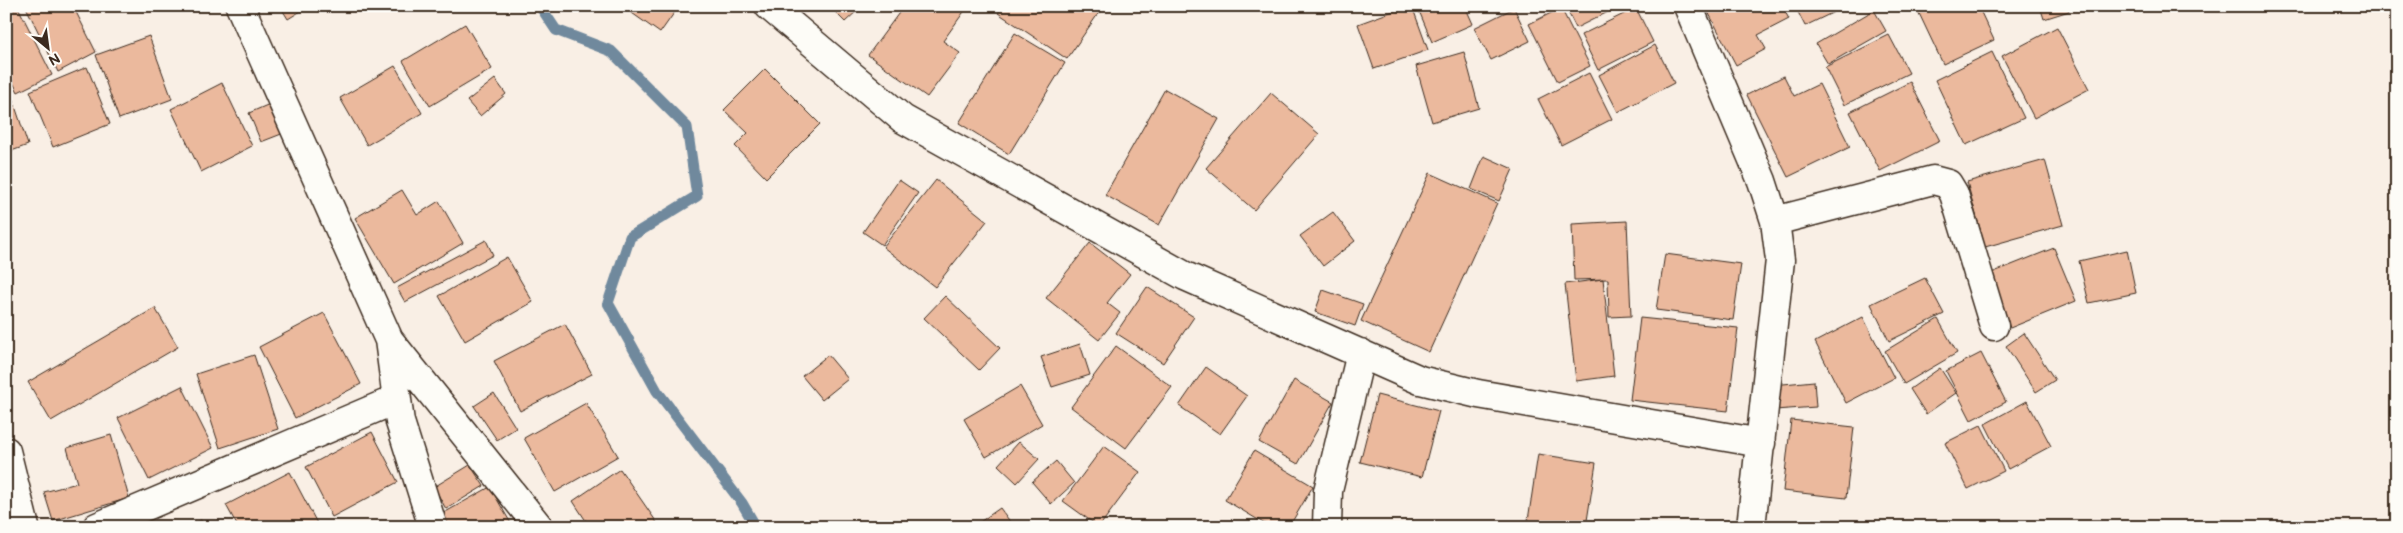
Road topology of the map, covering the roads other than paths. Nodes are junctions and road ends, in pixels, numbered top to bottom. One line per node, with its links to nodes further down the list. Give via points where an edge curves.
1 (240, 6): 6 (street)
2 (769, 6): 7 (street, via 903,119 1185,276)
3 (1688, 6): 4 (street, via 1762,181)
4 (1775, 221): 5 (street, via 1933,180 1948,184 1954,194); 9 (street, via 1780,260)
5 (1994, 326)
6 (388, 340): 8 (street); 14 (street)
7 (1361, 353): 9 (street, via 1420,380 1478,394); 15 (street, via 1328,491)
8 (397, 399): 12 (street); 13 (street, via 400,422)
9 (1761, 443): 16 (street)
10 (6, 451): 11 (street)
11 (25, 527)
12 (96, 527)
13 (433, 527)
14 (539, 527)
15 (1327, 527)
16 (1752, 527)

